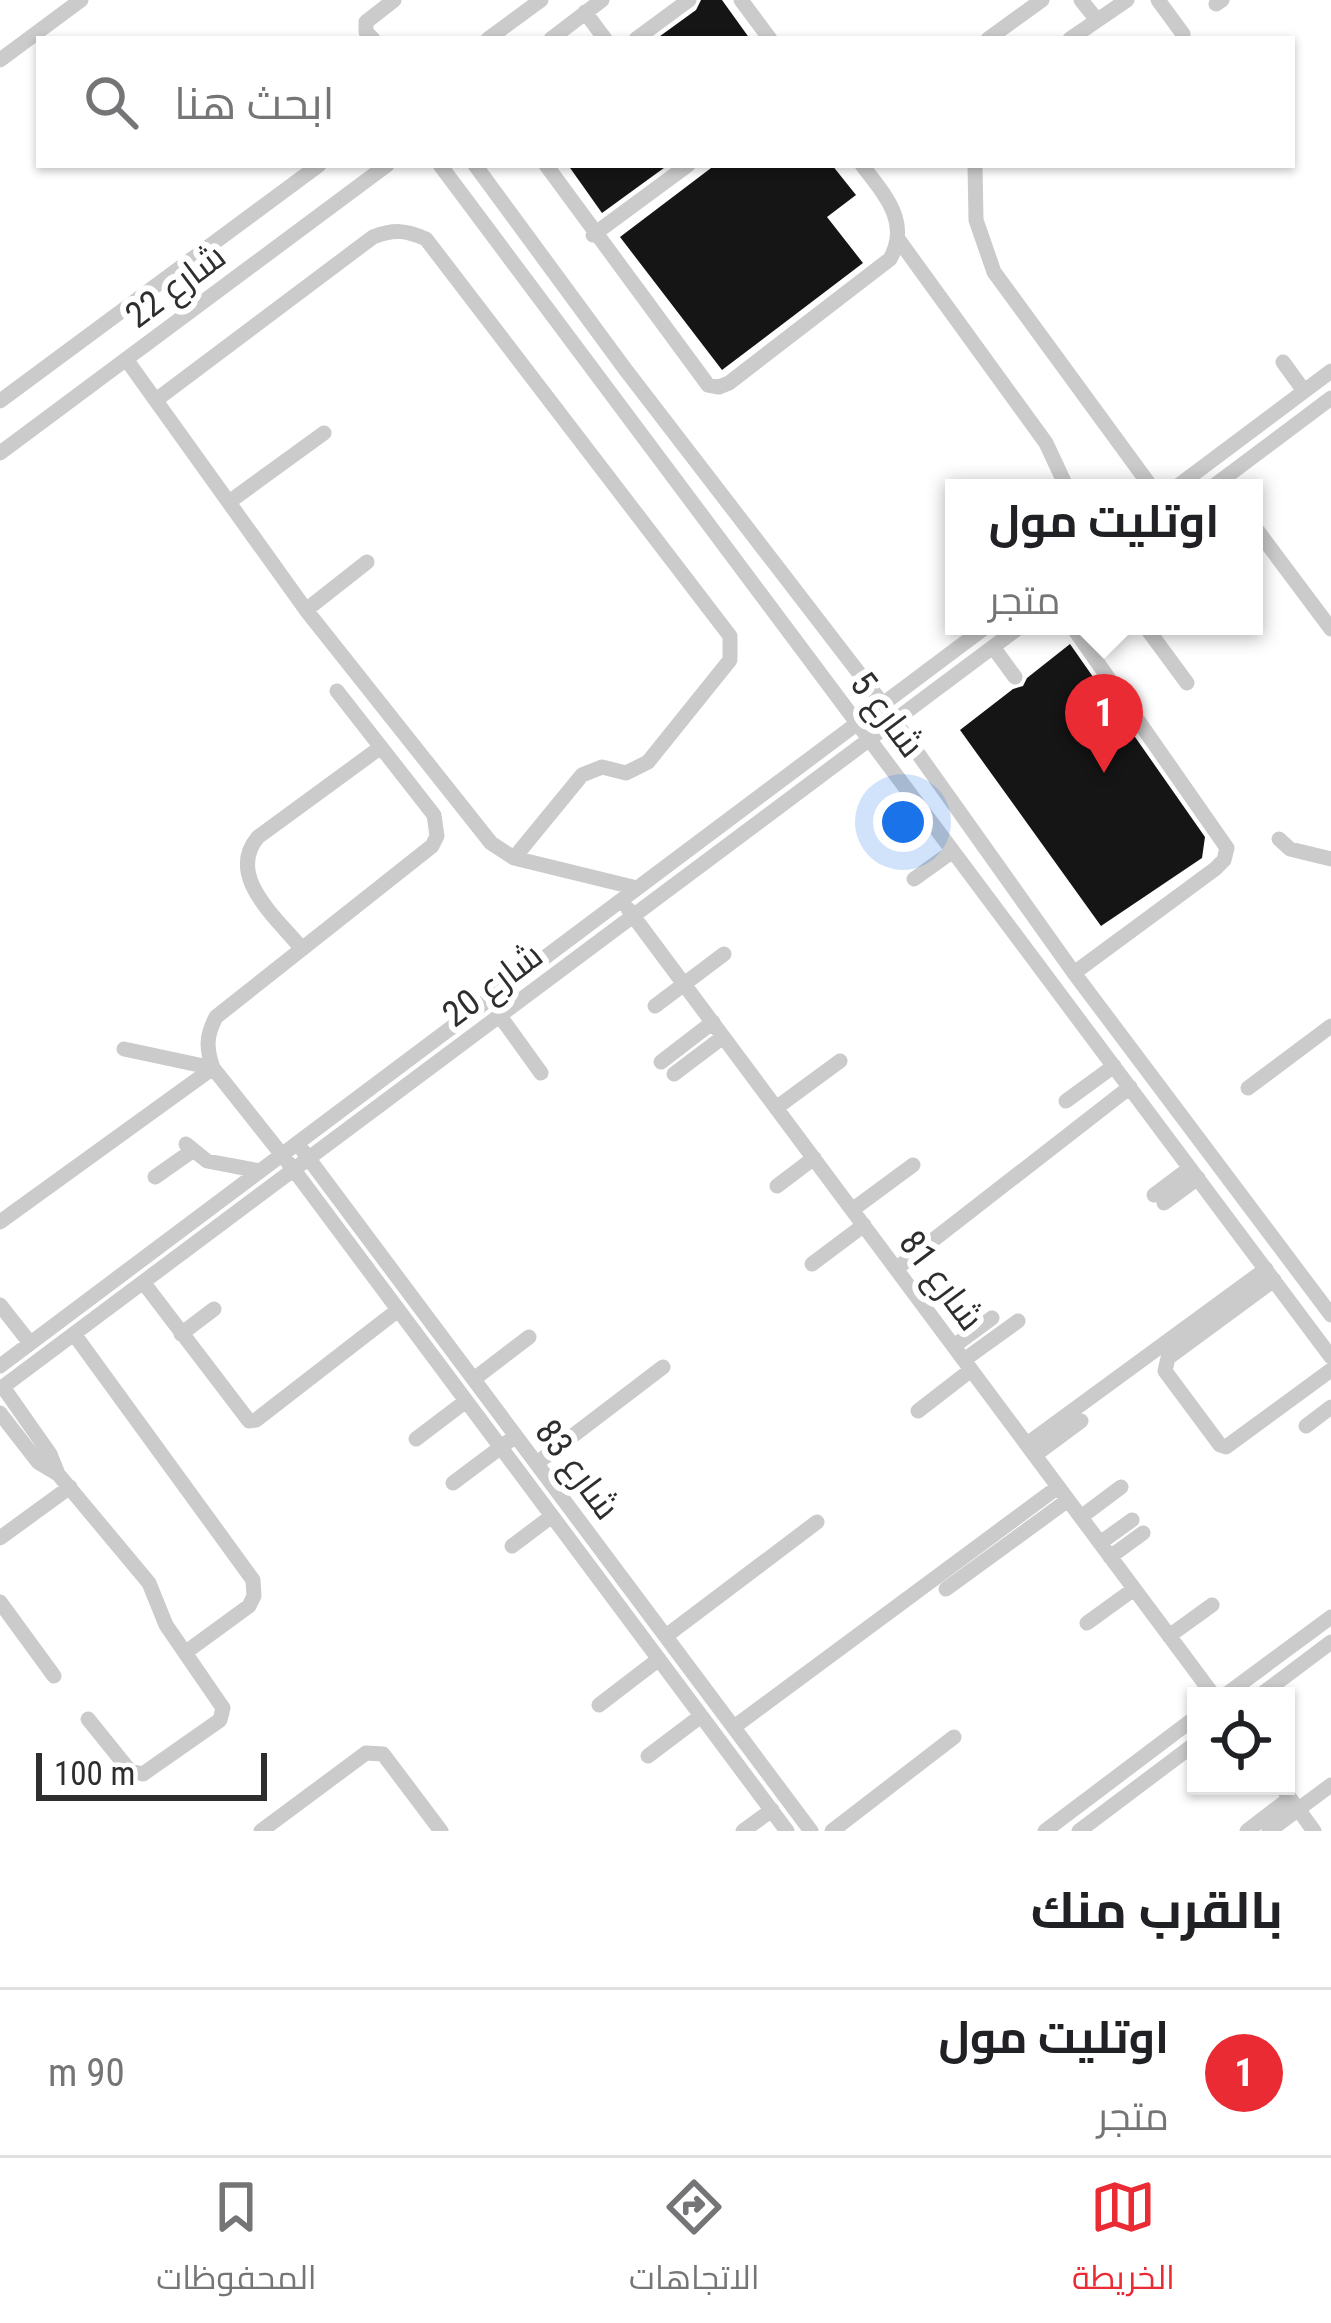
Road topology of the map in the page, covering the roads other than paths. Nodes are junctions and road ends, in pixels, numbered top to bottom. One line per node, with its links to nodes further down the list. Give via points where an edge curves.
1 (81, 0): 22 (street)
2 (394, 0): 14 (street, via 368,20)
3 (541, 0): 15 (street)
4 (602, 0): 11 (street)
5 (689, 0): 18 (street)
6 (741, 0): 19 (street)
7 (1042, 0): 20 (street)
8 (1081, 0): 12 (street)
9 (1127, 0): 12 (street)
10 (1158, 0): 13 (street)
11 (585, 12): 16 (street); 17 (street)
12 (1097, 20): 21 (street)
13 (1183, 34)
14 (371, 36)
15 (492, 36)
16 (554, 36)
17 (603, 36)
18 (640, 36)
19 (768, 36)
20 (992, 36)
21 (1074, 36)
22 (0, 60)
23 (315, 168): 38 (street, شارع 22)
24 (383, 168): 33 (street, شارع 22)
25 (442, 168): 61 (street, شارع 5)
26 (477, 168): 59 (street, شارع 5)
27 (547, 168): 31 (street)
28 (684, 168): 31 (street)
29 (864, 168): 32 (street, via 896,214)
30 (975, 168): 43 (street, via 976,220 994,272)
31 (593, 235): 32 (street, via 708,385 718,387 890,259)
32 (898, 239): 42 (street, via 1046,442)
33 (127, 359): 37 (street); 41 (street, شارع 22)
34 (1282, 362): 36 (street)
35 (1331, 371): 36 (street)
36 (1309, 388): 39 (street); 44 (street)
37 (156, 400): 46 (street); 66 (street, via 374,237 391,230 426,239 732,648 648,762 582,775)
38 (0, 401)
39 (1330, 402): 45 (street)
40 (324, 433): 46 (street)
41 (0, 453)
42 (1063, 479)
43 (1145, 479)
44 (1187, 479)
45 (1228, 479)
46 (229, 502): 49 (street)
47 (1263, 538): 50 (street)
48 (367, 562): 49 (street)
49 (306, 610): 66 (street, via 491,843)
50 (1331, 629)
51 (975, 635): 59 (street, شارع 20)
52 (1009, 635): 55 (street, شارع 20)
53 (1078, 635): 74 (street, via 1227,848 1215,869)
54 (1152, 635): 57 (street)
55 (993, 647): 56 (street); 60 (street, شارع 20)
56 (1015, 677)
57 (1187, 683)
58 (337, 692): 63 (street)
59 (882, 704): 60 (street, شارع 5); 61 (street, شارع 20)
60 (894, 721): 62 (street, شارع 20); 74 (street, شارع 5)
61 (857, 722): 62 (street, شارع 5); 69 (street, شارع 20)
62 (869, 739): 65 (street, شارع 5); 71 (street, شارع 20)
63 (381, 747): 72 (street, via 434,815 437,836); 72 (street, via 247,850 249,882)
64 (1279, 839): 67 (street)
65 (953, 851): 68 (street); 82 (street, شارع 5)
66 (514, 858): 69 (street)
67 (1331, 859)
68 (914, 879)
69 (637, 888): 70 (street, شارع 20)
70 (621, 899): 71 (street, شارع 81); 90 (street, شارع 20)
71 (633, 916): 75 (street, شارع 81); 77 (street, شارع 20)
72 (302, 949): 83 (street, via 216,1017 208,1033)
73 (724, 954): 75 (street)
74 (1074, 973): 106 (street, شارع 5)
75 (684, 984): 76 (street); 79 (street, شارع 81)
76 (655, 1006)
77 (500, 1016): 85 (street); 92 (street, شارع 20)
78 (1331, 1026): 87 (street)
79 (718, 1029): 84 (street); 89 (street, شارع 81)
80 (124, 1049): 83 (street)
81 (840, 1061): 89 (street)
82 (1114, 1066): 86 (street, شارع 5); 88 (street)
83 (213, 1068): 91 (street, شارع 83); 102 (street)
84 (667, 1068)
85 (541, 1073)
86 (1130, 1087): 97 (street, شارع 5); 108 (street)
87 (1248, 1088)
88 (1066, 1101)
89 (776, 1108): 93 (street, شارع 81)
90 (297, 1143): 91 (street, شارع 20); 92 (street, شارع 83)
91 (282, 1154): 95 (street, شارع 83); 96 (street, شارع 20)
92 (309, 1158): 95 (street, شارع 20); 126 (street, شارع 83)
93 (814, 1159): 99 (street); 101 (street, شارع 81)
94 (913, 1165): 101 (street)
95 (293, 1170): 105 (street, شارع 20); 114 (street, شارع 83)
96 (260, 1171): 98 (street, via 207,1161 189,1148); 104 (street, شارع 20)
97 (1194, 1173): 100 (street); 109 (street, شارع 5)
98 (155, 1177)
99 (777, 1186)
100 (1159, 1199)
101 (852, 1210): 103 (street, شارع 81)
102 (0, 1222)
103 (864, 1225): 107 (street); 108 (street, شارع 81)
104 (182, 1229): 105 (street); 120 (street, شارع 20)
105 (194, 1244): 110 (street, شارع 20)
106 (1289, 1260): 109 (street); 112 (street, شارع 5)
107 (812, 1264)
108 (896, 1269): 122 (street, شارع 81)
109 (1270, 1275): 121 (street, شارع 5); 125 (street, via 1168,1358 1165,1371 1226,1447); 137 (street)
110 (143, 1282): 117 (street, شارع 20); 118 (street)
111 (0, 1305): 120 (street)
112 (1329, 1308)
113 (214, 1309): 118 (street)
114 (398, 1310): 118 (street, via 249,1421); 128 (street, شارع 83)
115 (992, 1318): 122 (street)
116 (1018, 1321): 122 (street)
117 (74, 1334): 127 (street, شارع 20); 159 (street, via 254,1584 249,1606)
118 (181, 1334)
119 (530, 1337): 126 (street)
120 (30, 1343): 123 (street, شارع 20)
121 (1331, 1357)
122 (963, 1359): 130 (street); 137 (street, شارع 81)
123 (0, 1366)
124 (664, 1367): 138 (street)
125 (1331, 1370)
126 (474, 1379): 134 (street, شارع 83)
127 (2, 1388): 139 (street)
128 (466, 1401): 135 (street); 136 (street, شارع 83)
129 (1331, 1407): 133 (street)
130 (918, 1411)
131 (0, 1413): 139 (street)
132 (1081, 1421): 137 (street)
133 (1306, 1426)
134 (516, 1436): 136 (street); 138 (street, شارع 83)
135 (416, 1439)
136 (500, 1447): 140 (street); 143 (street, شارع 83)
137 (1031, 1450): 142 (street, شارع 81)
138 (537, 1463): 156 (street, شارع 83)
139 (64, 1481): 147 (street); 159 (street, via 149,1583)
140 (453, 1483)
141 (1121, 1487): 144 (street)
142 (1063, 1493): 144 (street, شارع 81); 150 (street); 169 (street)
143 (552, 1516): 148 (street); 160 (street, شارع 83)
144 (1081, 1517): 149 (street, شارع 81)
145 (817, 1522): 156 (street)
146 (1137, 1527): 149 (street)
147 (0, 1538)
148 (512, 1546)
149 (1105, 1550): 151 (street, شارع 81)
150 (946, 1588)
151 (1134, 1588): 155 (street); 157 (street, شارع 81)
152 (0, 1602): 161 (street)
153 (1212, 1605): 157 (street)
154 (1331, 1617): 163 (street)
155 (1088, 1623)
156 (666, 1636): 169 (street, شارع 83)
157 (1169, 1636): 162 (street, شارع 81)
158 (1331, 1642): 164 (street)
159 (186, 1652): 167 (street, via 222,1703 222,1717 148,1772 130,1771)
160 (659, 1659): 165 (street); 166 (street, شارع 83)
161 (54, 1676)
162 (1207, 1687)
163 (1236, 1687)
164 (1271, 1687)
165 (598, 1705)
166 (701, 1716): 172 (street); 175 (street, شارع 83)
167 (88, 1720)
168 (1187, 1725): 182 (street)
169 (734, 1727): 180 (street, شارع 83)
170 (954, 1737): 181 (street)
171 (1187, 1750): 183 (street)
172 (648, 1756)
173 (1331, 1785): 174 (street)
174 (1290, 1798): 184 (street); 185 (street); 186 (street)
175 (772, 1810): 178 (street); 179 (street, شارع 83)
176 (432, 1828): 177 (street, via 375,1751)
177 (261, 1831)
178 (743, 1831)
179 (787, 1831)
180 (812, 1831)
181 (832, 1831)
182 (1045, 1831)
183 (1078, 1831)
184 (1247, 1831)
185 (1269, 1831)
186 (1314, 1831)

